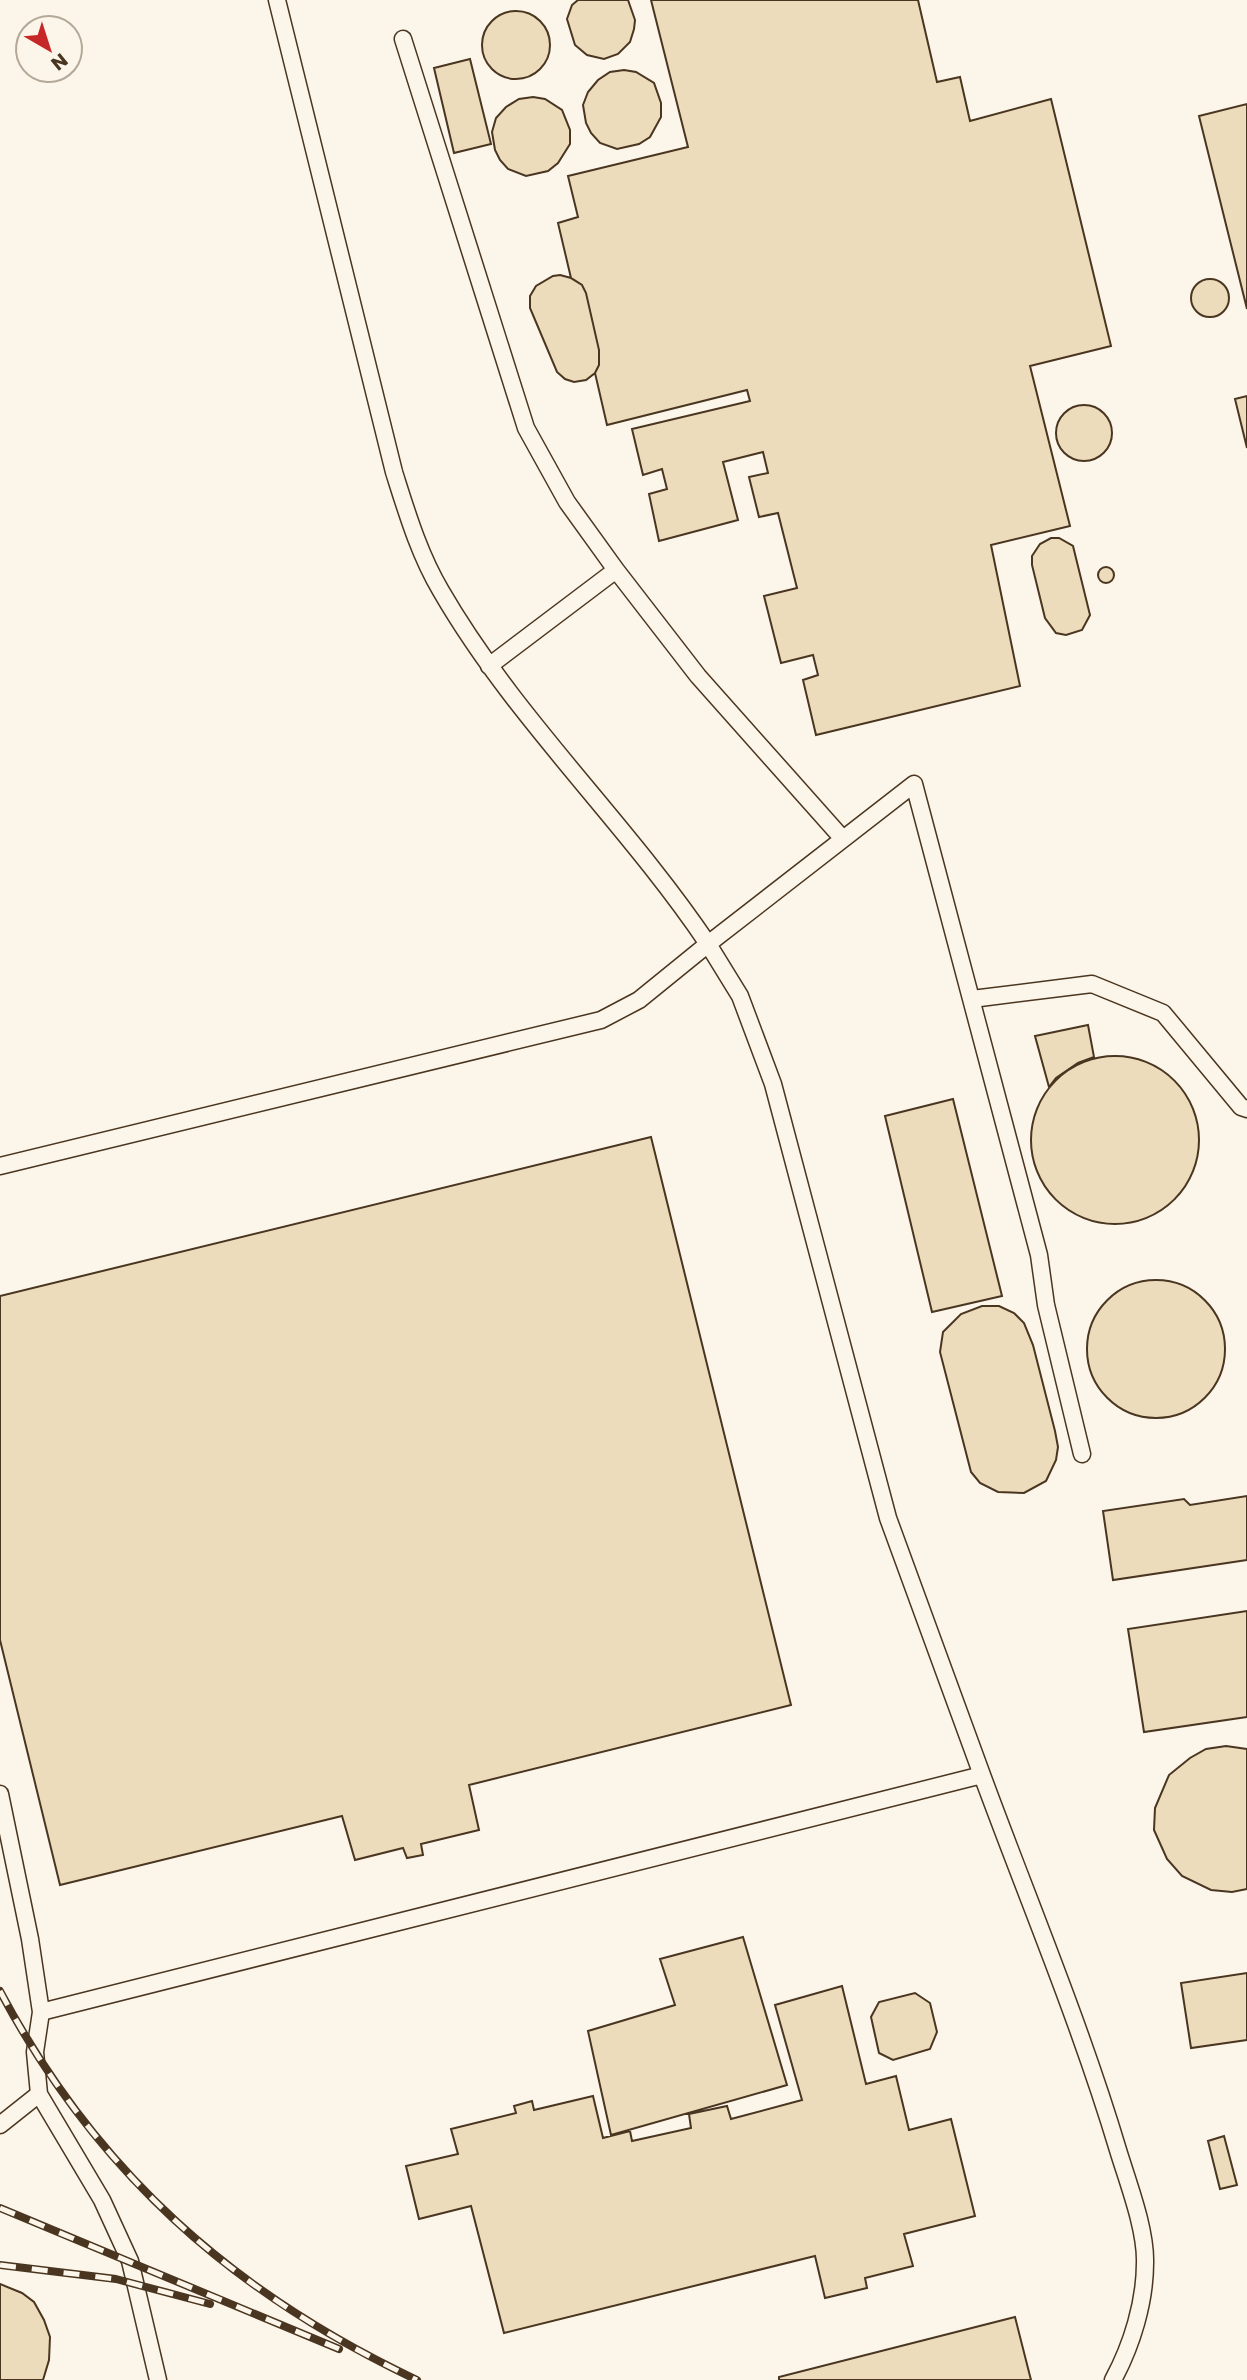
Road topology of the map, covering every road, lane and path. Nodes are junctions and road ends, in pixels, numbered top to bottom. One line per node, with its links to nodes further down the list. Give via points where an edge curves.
1 (277, 0): 4 (lane, via 394,472 440,589)
2 (403, 39): 3 (lane, via 526,428 567,502)
3 (616, 570): 4 (lane); 5 (lane, via 698,676)
4 (489, 666): 6 (lane, via 677,897)
5 (843, 839): 6 (lane); 7 (lane, via 914,784)
6 (708, 944): 9 (lane, via 639,1000 601,1020); 11 (lane, via 740,996 774,1084 888,1518)
7 (972, 999): 8 (lane, via 1092,984 1163,1013); 10 (lane, via 1039,1255 1046,1304)
8 (1247, 1109)
9 (0, 1166)
10 (1082, 1454)
11 (982, 1775): 13 (lane); 17 (lane, via 1104,2104 1137,2214 1146,2262 1132,2335)
12 (0, 1794): 13 (lane)
13 (41, 2012): 14 (lane, via 35,2052)
14 (39, 2094): 15 (lane); 16 (lane, via 102,2200 130,2261)
15 (0, 2125)
16 (158, 2380)
17 (1113, 2380)

